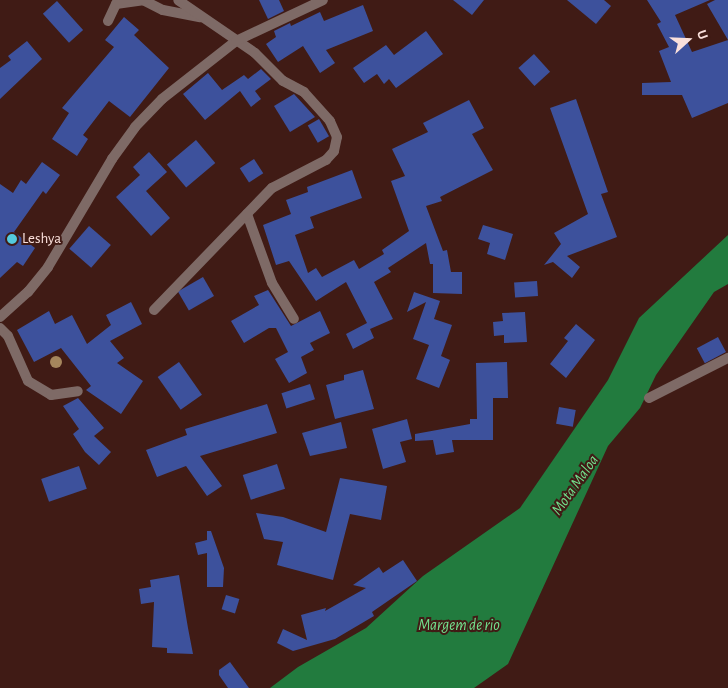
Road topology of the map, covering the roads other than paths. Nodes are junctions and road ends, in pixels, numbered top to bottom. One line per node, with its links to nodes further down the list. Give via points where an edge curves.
1 (178, 0): 3 (street)
2 (323, 0): 5 (street)
3 (200, 17): 4 (street, via 163,10 143,0 116,4); 5 (street)
4 (108, 21)
5 (236, 41): 6 (street, via 272,68 284,82 304,92 330,121 337,137 334,151 326,160 272,188); 8 (street, via 162,98 135,127 48,267 28,292)
6 (247, 214): 7 (street); 9 (street, via 272,283)
7 (154, 310)
8 (0, 317)
9 (294, 319)
10 (0, 328): 12 (street, via 8,336 28,381 50,395)
11 (728, 358): 13 (street)
12 (78, 391)
13 (649, 398)

